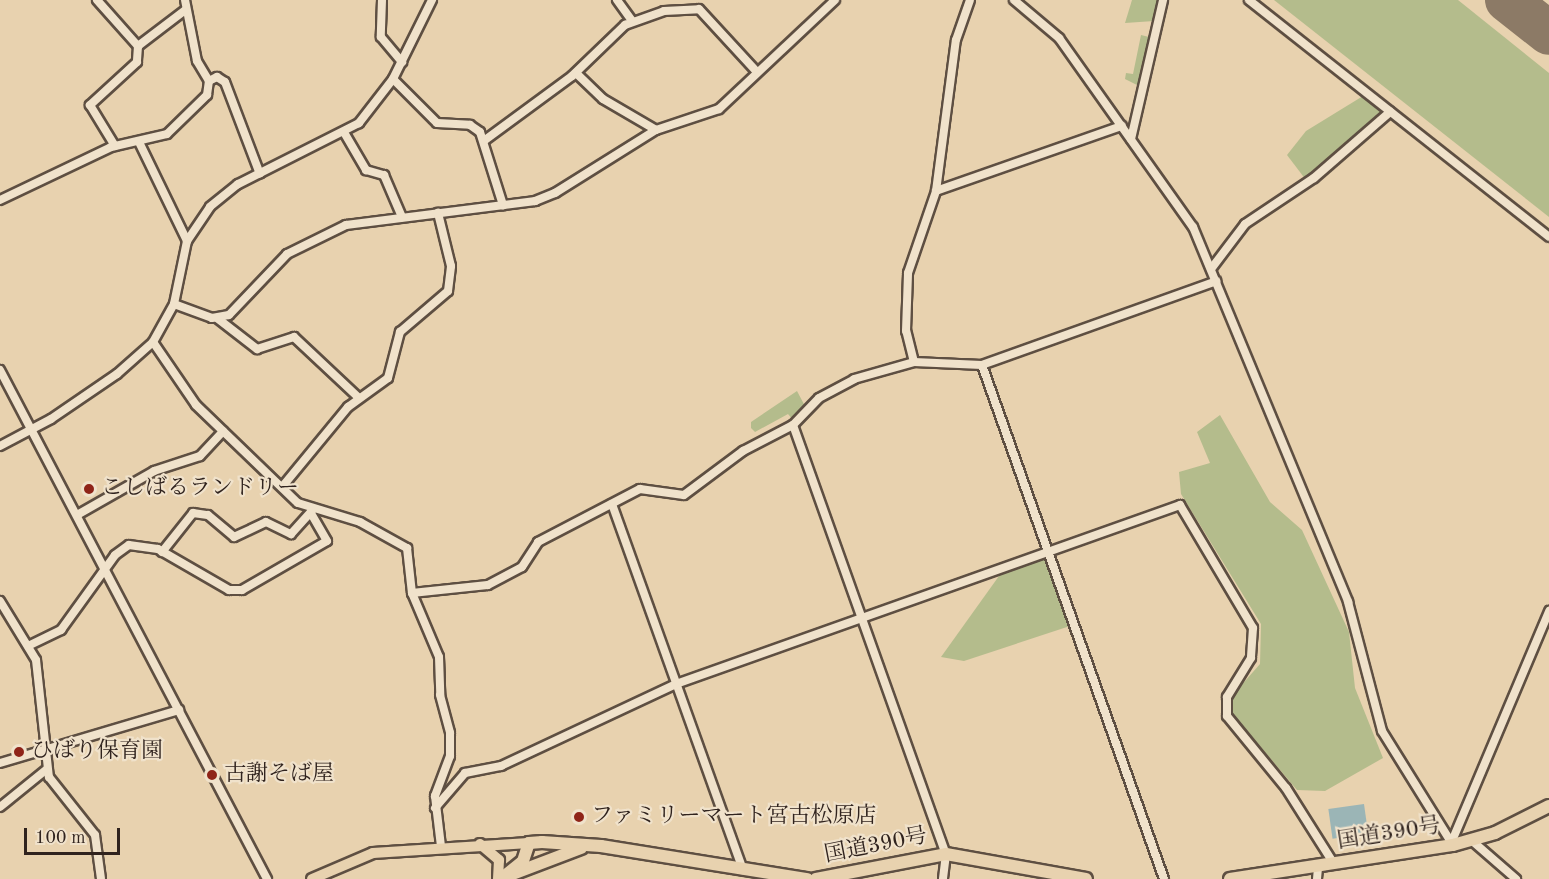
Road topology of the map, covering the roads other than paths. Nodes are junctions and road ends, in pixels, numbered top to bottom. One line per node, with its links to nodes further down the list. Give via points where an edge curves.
1 (97, 0): 13 (street)
2 (185, 0): 11 (street)
3 (382, 0): 14 (street, via 381,37)
4 (432, 0): 14 (street)
5 (617, 0): 12 (street)
6 (835, 0): 15 (street)
7 (970, 0): 28 (street, via 956,40)
8 (1014, 0): 20 (street, via 1059,38)
9 (1163, 0): 23 (street)
10 (1249, 0): 19 (street)
11 (184, 10): 13 (street); 18 (street, via 197,61)
12 (632, 21): 15 (street, via 699,9); 16 (street)
13 (138, 46): 26 (street, via 137,62 90,105)
14 (402, 62): 17 (street)
15 (757, 72): 21 (street, via 709,114)
16 (576, 73): 21 (street, via 603,99); 24 (street)
17 (393, 79): 22 (street, via 368,115); 24 (street, via 437,123 470,125)
18 (209, 81): 25 (street, via 207,95 167,134); 27 (street, via 222,77 225,82)
19 (1390, 112): 33 (street); 35 (street, via 1314,178 1245,224)
20 (1122, 126): 23 (street); 28 (street)
21 (656, 130): 30 (street, via 555,193)
22 (345, 134): 27 (street); 32 (street, via 366,170 384,175)
23 (1131, 139): 35 (street, via 1193,227)
24 (485, 140): 30 (street)
25 (139, 142): 26 (street); 34 (street)
26 (115, 146): 29 (street)
27 (260, 174): 34 (street, via 210,207)
28 (936, 190): 40 (street, via 908,273 906,331)
29 (0, 200)
30 (503, 205): 31 (street)
31 (438, 213): 32 (street); 43 (street, via 451,266 448,291 400,332 388,378)
32 (402, 217): 38 (street, via 346,225 303,243 235,310)
33 (1549, 237)
34 (187, 241): 37 (street)
35 (1211, 269): 36 (street)
36 (1216, 281): 41 (street); 72 (street, via 1348,602 1382,731)
37 (174, 304): 38 (street); 39 (street)
38 (217, 318): 43 (street, via 257,350 294,338)
39 (153, 342): 45 (street, via 84,399); 46 (street, via 196,405)
40 (914, 362): 41 (street); 44 (street, via 838,387)
41 (982, 365): 52 (street)
42 (0, 370): 45 (street)
43 (359, 398): 48 (street)
44 (793, 425): 49 (street, via 743,451 684,495 640,489); 58 (street)
45 (33, 429): 47 (street); 51 (street)
46 (223, 431): 48 (street); 51 (street, via 200,456 154,471)
47 (0, 446)
48 (282, 487): 50 (street)
49 (612, 504): 55 (street, via 538,542 522,567 488,585); 60 (street)
50 (311, 512): 53 (street, via 291,534 266,522 234,537 208,515 193,513); 53 (street, via 327,541 256,587 229,590); 55 (street, via 340,514 400,542 410,555)
51 (77, 515): 54 (street)
52 (1047, 551): 58 (street); 75 (street, via 1183,507 1254,634 1248,668 1227,697 1227,716 1286,788); 86 (street)
53 (162, 552): 54 (street, via 129,545)
54 (105, 568): 59 (street, via 61,630); 61 (street)
55 (412, 592): 67 (street, via 438,651 440,695 450,733)
56 (0, 601): 59 (street)
57 (1549, 611): 72 (street, via 1452,833)
58 (861, 618): 60 (street); 74 (street)
59 (28, 646): 62 (street, via 39,671)
60 (676, 684): 67 (street, via 501,766 465,773); 76 (street)
61 (179, 710): 62 (street); 80 (street)
62 (44, 751): 63 (street); 64 (street)
63 (0, 763)
64 (46, 770): 66 (street); 79 (street, via 56,791 95,835)
65 (1549, 806): 68 (highway, 国道390号)
66 (0, 807)
67 (435, 808): 73 (street)
68 (1470, 839): 72 (highway, 国道390号); 88 (street)
69 (529, 843): 70 (main road); 71 (highway, 国道390号); 78 (highway, via 523,861)
70 (480, 844): 73 (main road); 78 (main road, via 499,860)
71 (590, 845): 76 (highway, 国道390号); 78 (highway)
72 (1453, 845): 75 (highway, 国道390号)
73 (441, 846): 81 (main road, via 373,853)
74 (946, 854): 83 (highway, 国道390号, via 914,856); 84 (street); 85 (highway, 国道390号)
75 (1334, 864): 77 (highway, 国道390号)
76 (743, 870): 82 (highway, 国道390号)
77 (1318, 873): 87 (highway, 国道390号)
78 (502, 878)
79 (101, 879)
80 (267, 879)
81 (312, 879)
82 (807, 879)
83 (816, 879)
84 (943, 879)
85 (1086, 879)
86 (1164, 879)
87 (1230, 879)
88 (1516, 879)

